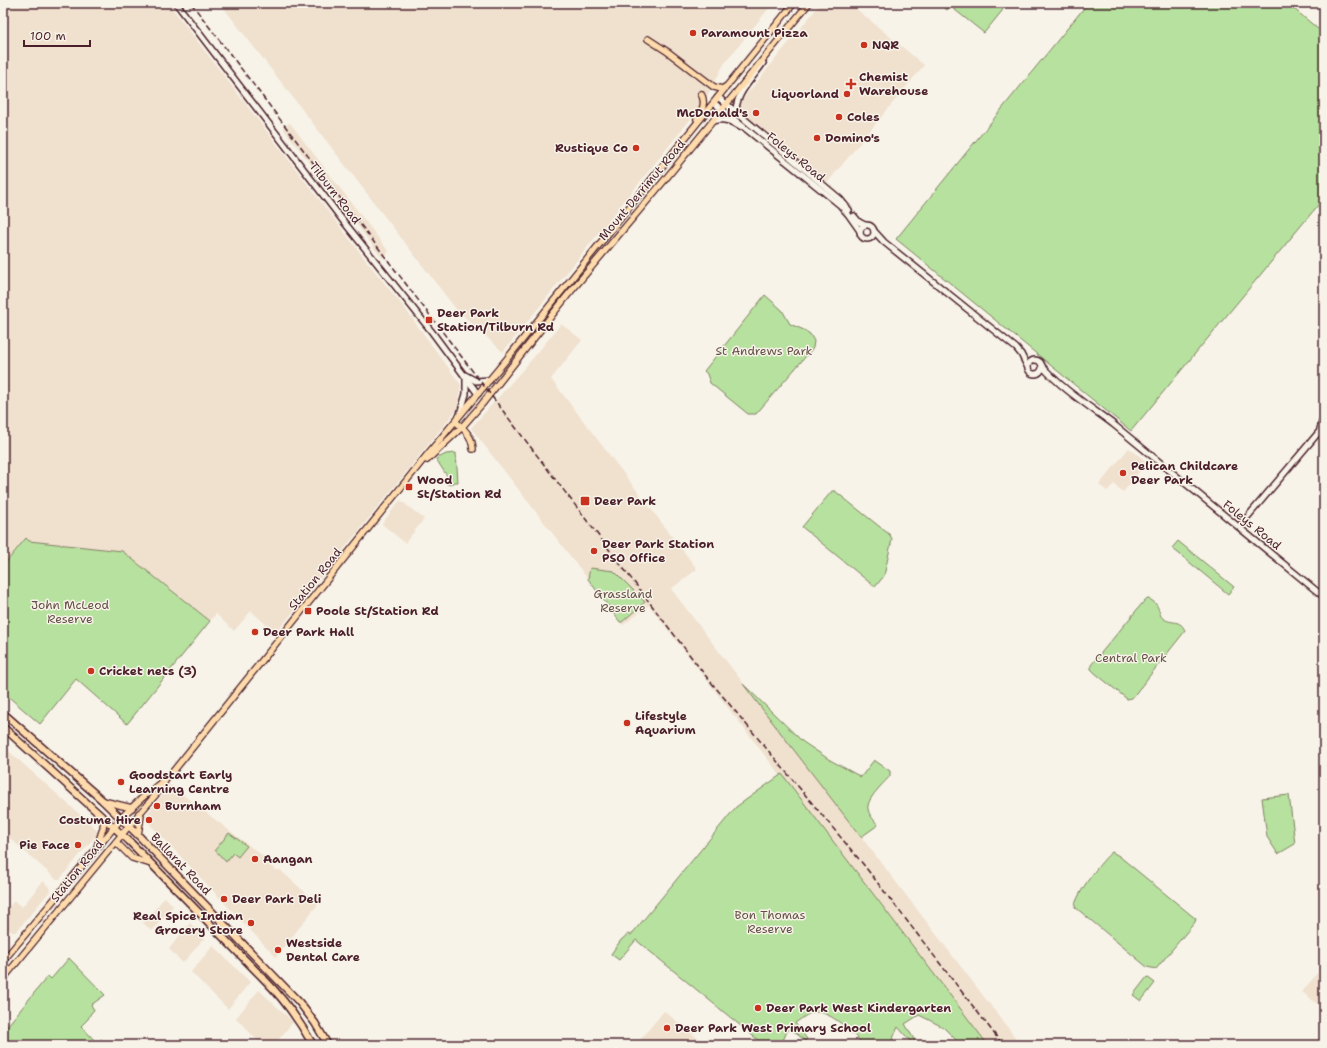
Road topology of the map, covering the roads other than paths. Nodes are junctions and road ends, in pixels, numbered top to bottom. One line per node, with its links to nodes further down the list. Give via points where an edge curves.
1 (176, 3): 26 (street, Tilburn Road)
2 (794, 3): 6 (main road, Mount Derrimut Road)
3 (809, 3): 5 (main road, Mount Derrimut Road)
4 (648, 40): 6 (main road, via 714,87 722,89)
5 (767, 55): 10 (main road, Mount Derrimut Road); 11 (street, via 741,94 736,104)
6 (728, 85): 8 (main road, Mount Derrimut Road)
7 (701, 94): 14 (main road, via 704,102 700,115 662,162)
8 (718, 97): 9 (main road, Mount Derrimut Road); 10 (street, Foleys Road)
9 (714, 103): 10 (street, Foleys Road); 14 (main road, Mount Derrimut Road)
10 (725, 107): 11 (street, Foleys Road); 12 (main road, Mount Derrimut Road); 13 (street, Foleys Road)
11 (737, 114): 15 (street, Foleys Road, via 840,200 859,222)
12 (713, 121): 13 (street, via 730,121); 21 (main road, Mount Derrimut Road)
13 (773, 151): 17 (street, Foleys Road, via 845,209)
14 (646, 187): 20 (main road, Mount Derrimut Road)
15 (865, 225): 16 (street, via 871,226); 17 (street)
16 (874, 231): 18 (street); 19 (street)
17 (860, 232): 18 (street, via 863,237)
18 (869, 238): 19 (street)
19 (884, 242): 22 (street)
20 (534, 326): 21 (main road); 30 (main road, Mount Derrimut Road)
21 (540, 331): 31 (main road, Mount Derrimut Road)
22 (1021, 354): 23 (street); 25 (street)
23 (1033, 360): 24 (street, via 1037,360); 25 (street, via 1028,364)
24 (1042, 366): 27 (street); 28 (street, Foleys Road)
25 (1028, 368): 27 (street)
26 (461, 372): 29 (street, Tilburn Road); 30 (street, via 471,380)
27 (1036, 374): 28 (street, Foleys Road)
28 (1054, 379): 41 (street, Foleys Road)
29 (466, 380): 32 (street, Tilburn Road); 36 (street, via 464,404)
30 (490, 380): 32 (main road, Station Road)
31 (491, 392): 32 (main road, via 484,396); 33 (main road, Station Road)
32 (478, 394): 33 (main road); 36 (main road, Station Road)
33 (482, 404): 37 (main road, Station Road)
34 (1324, 408): 35 (street)
35 (1324, 415): 38 (street)
36 (456, 422): 37 (main road); 40 (main road, Station Road)
37 (462, 427): 39 (main road, via 472,439); 40 (main road, Station Road)
38 (1322, 428): 41 (street)
39 (473, 449)
40 (418, 468): 45 (main road, Station Road)
41 (1239, 526): 42 (street, Foleys Road)
42 (1324, 597)
43 (3, 713): 46 (highway, Ballarat Road)
44 (3, 727): 49 (highway, Ballarat Road)
45 (168, 778): 47 (main road, Station Road); 48 (main road, Station Road)
46 (103, 801): 47 (main road); 50 (highway, Ballarat Road)
47 (132, 808): 50 (main road, Station Road)
48 (139, 813): 51 (main road, Station Road); 54 (main road, via 141,816)
49 (104, 818): 52 (highway, Ballarat Road); 56 (main road)
50 (122, 818): 51 (highway, Ballarat Road); 52 (main road, Station Road)
51 (129, 826): 53 (main road, Station Road); 54 (highway, Ballarat Road)
52 (115, 828): 53 (highway, Ballarat Road); 56 (main road, Station Road)
53 (122, 834): 55 (main road, Station Road); 57 (highway, Ballarat Road)
54 (138, 835): 61 (highway, Ballarat Road, via 299,1002)
55 (116, 842): 57 (main road, via 132,858); 59 (main road, Station Road)
56 (95, 851): 58 (main road, Station Road)
57 (151, 864): 60 (highway, Ballarat Road, via 284,1000)
58 (3, 961)
59 (3, 979)
60 (313, 1045)
61 (328, 1045)

